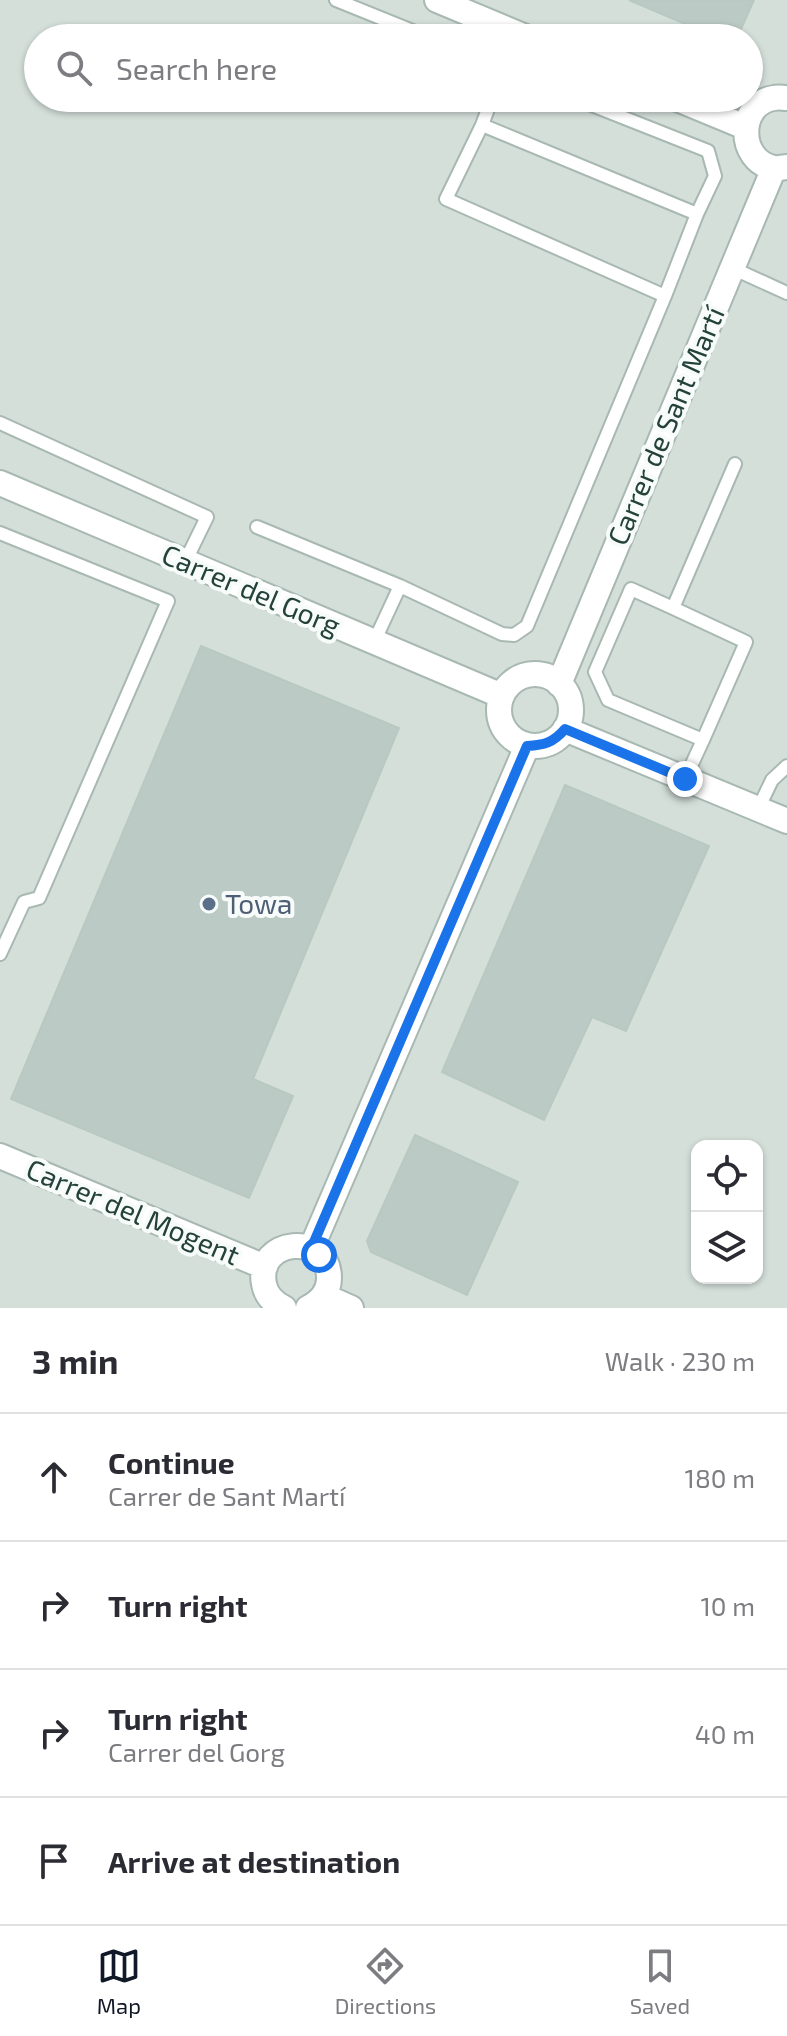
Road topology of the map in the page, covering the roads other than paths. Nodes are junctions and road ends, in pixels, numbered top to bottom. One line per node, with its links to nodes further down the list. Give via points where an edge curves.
1 (336, 0): 3 (lane)
2 (437, 0): 4 (street)
3 (395, 24)
4 (470, 24)
5 (787, 98): 6 (street)
6 (763, 101)
7 (487, 112): 11 (lane)
8 (609, 112): 14 (lane, via 708,151 715,176)
9 (709, 112): 12 (street)
10 (752, 112): 12 (street)
11 (482, 125): 14 (lane); 17 (lane, via 446,199)
12 (745, 127): 13 (street, via 751,152 759,161)
13 (780, 167): 15 (street, Carrer de Sant Martí)
14 (697, 214): 17 (lane)
15 (732, 268): 16 (lane); 27 (street, Carrer de Sant Martí)
16 (787, 293)
17 (665, 296): 24 (lane, via 527,626 514,635 502,634)
18 (0, 423): 23 (lane, via 207,517)
19 (735, 464): 25 (lane)
20 (0, 483): 23 (street, Carrer del Gorg)
21 (257, 527): 24 (lane)
22 (0, 533): 36 (lane, via 168,601 39,898 24,902)
23 (185, 562): 26 (street, Carrer del Gorg)
24 (400, 586): 26 (lane)
25 (673, 608): 30 (lane, via 746,642); 30 (lane, via 631,589 595,672 608,700)
26 (374, 642): 28 (street, Carrer del Gorg)
27 (559, 684): 28 (street, via 529,675); 29 (street, via 571,708)
28 (502, 696): 31 (street, via 499,717 504,730)
29 (565, 729): 31 (street, via 556,740); 33 (street)
30 (703, 740): 33 (lane)
31 (527, 746): 38 (street)
32 (787, 766): 34 (lane, via 772,780)
33 (685, 779): 34 (street)
34 (758, 809): 35 (street)
35 (787, 821)
36 (0, 954)
37 (0, 1156): 39 (street, Carrer del Mogent)
38 (311, 1249): 39 (street, via 284,1248); 40 (street, via 328,1271 328,1284)
39 (265, 1267): 41 (street, via 266,1291)
40 (316, 1302): 42 (street)
41 (280, 1307)
42 (351, 1308)

